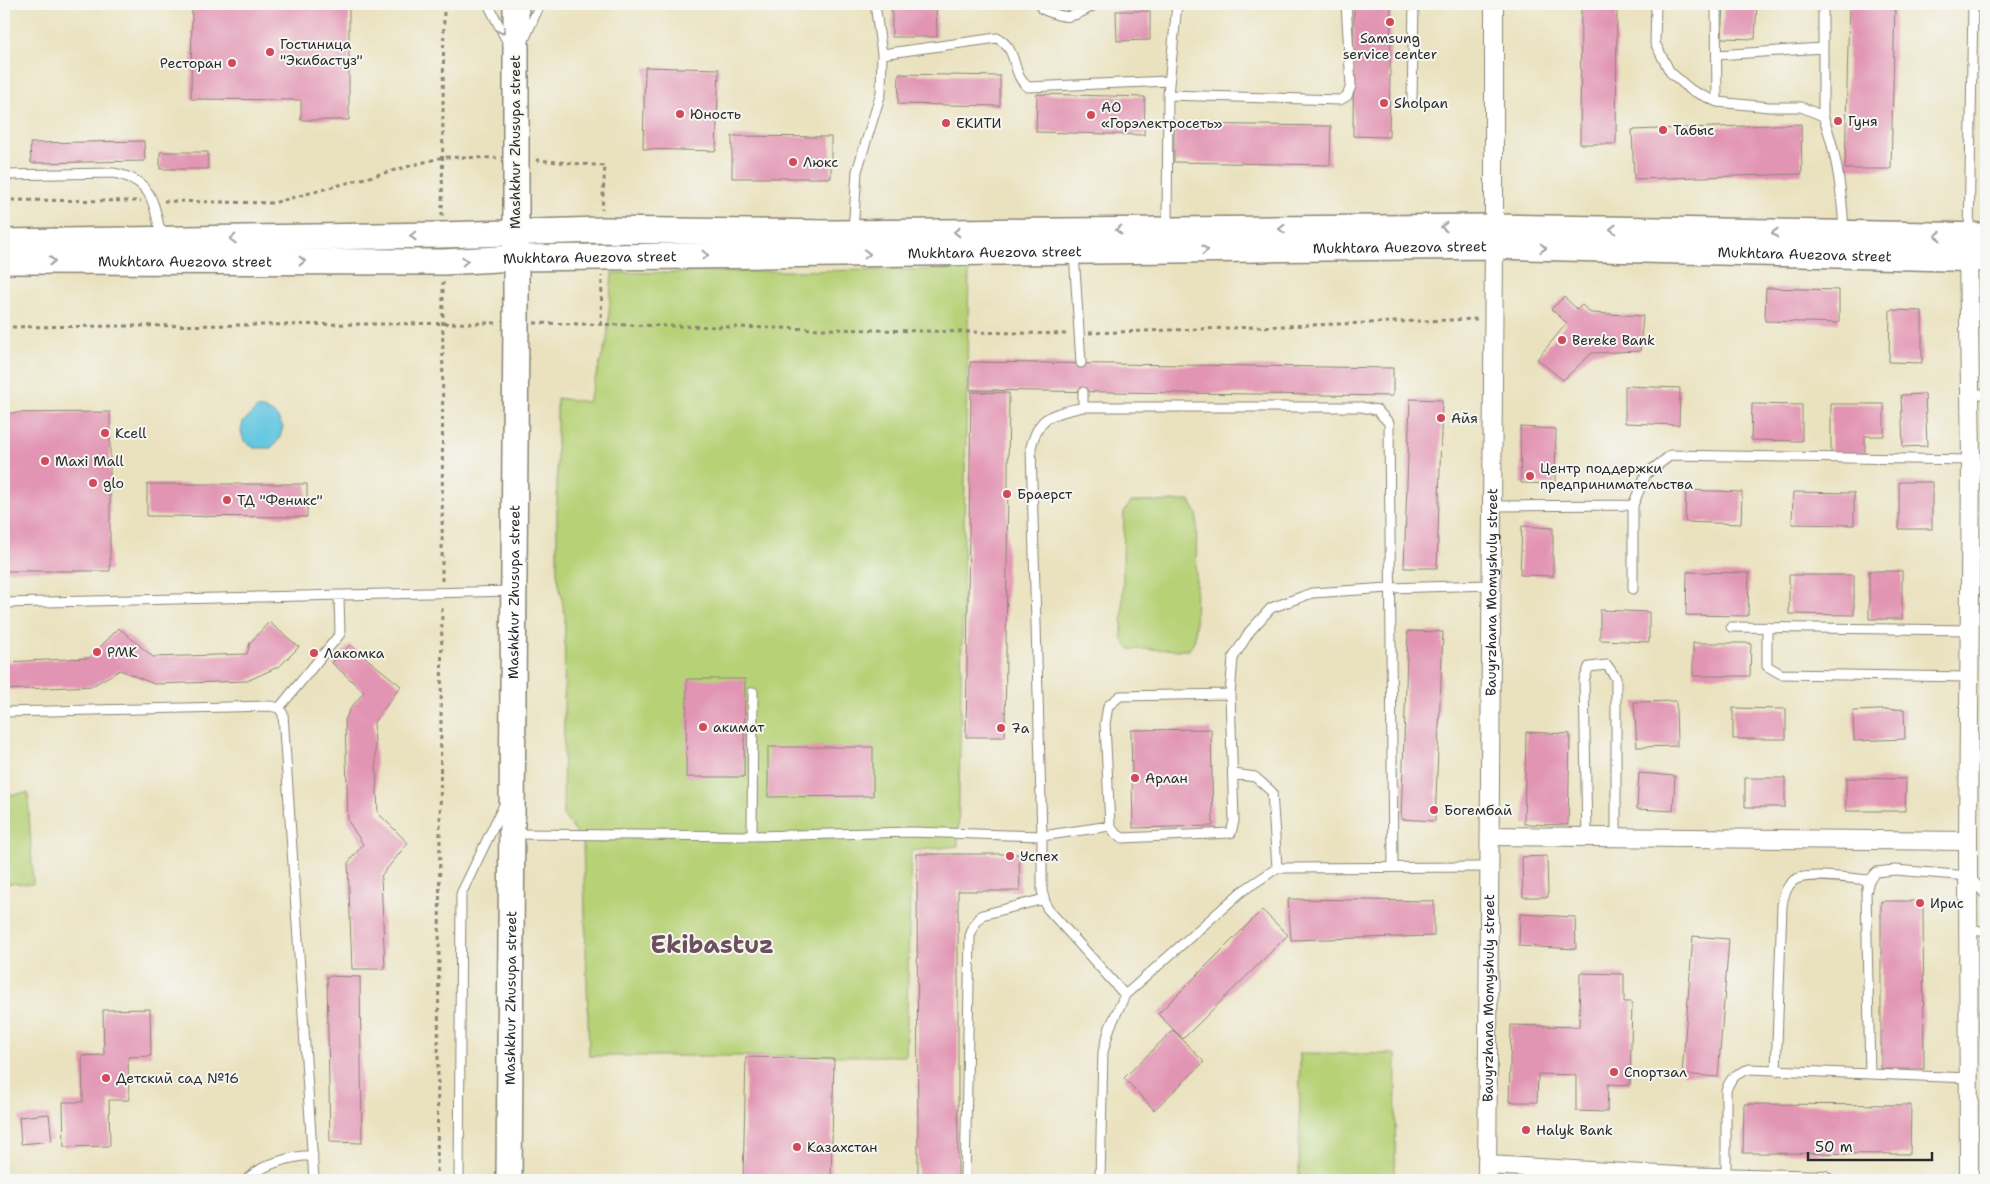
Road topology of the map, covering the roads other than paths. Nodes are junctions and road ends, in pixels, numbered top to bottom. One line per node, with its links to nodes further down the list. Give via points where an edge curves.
1 (488, 4): 18 (lane, one-way to 18)
2 (516, 4): 18 (street, Mashkhur Zhusupa street)
3 (540, 4): 18 (lane)
4 (875, 4): 16 (lane)
5 (1041, 4): 6 (lane, via 1042,9 1058,17 1075,16)
6 (1096, 4)
7 (1177, 4): 19 (lane)
8 (1346, 4): 20 (lane, via 1351,86 1347,96 1340,100)
9 (1414, 4): 21 (lane)
10 (1494, 4): 28 (street, Bauyrzhana Momyshuly street)
11 (1656, 4): 22 (lane, via 1655,44 1670,72 1691,90)
12 (1716, 4): 17 (lane)
13 (1824, 4): 15 (lane)
14 (1973, 4): 33 (lane)
15 (1823, 48): 17 (lane); 23 (lane)
16 (882, 54): 19 (lane, via 997,38 1006,42 1020,82 1028,87); 26 (lane, via 881,93 857,171)
17 (1716, 55): 22 (lane)
18 (516, 58): 25 (street, Mashkhur Zhusupa street)
19 (1169, 81): 20 (lane)
20 (1168, 95): 30 (lane)
21 (1412, 98)
22 (1717, 102): 23 (lane, via 1801,107)
23 (1823, 116): 27 (lane, via 1832,139 1842,193)
24 (4, 175): 29 (lane, via 113,173 130,176 143,185 153,201)
25 (514, 232): 26 (street, Mukhtara Auezova street); 29 (street, Mukhtara Auezova street, one-way to 29); 34 (street, Mashkhur Zhusupa street)
26 (853, 232): 31 (street, Mukhtara Auezova street, one-way to 26)
27 (1844, 234): 28 (street, Mukhtara Auezova street, one-way to 28); 33 (street, Mukhtara Auezova street, one-way to 27)
28 (1494, 237): 30 (street, Mukhtara Auezova street); 33 (street, Mukhtara Auezova street, one-way to 33); 42 (street, Bauyrzhana Momyshuly street)
29 (162, 240): 32 (street, Mukhtara Auezova street)
30 (1166, 240): 31 (street, Mukhtara Auezova street)
31 (1073, 241): 34 (street, Mukhtara Auezova street, one-way to 31); 36 (lane)
32 (4, 242)
33 (1977, 248): 38 (street)
34 (516, 258): 35 (street, Mukhtara Auezova street, one-way to 34, via 443,262); 46 (street, Mashkhur Zhusupa street)
35 (4, 261)
36 (1081, 363)
37 (1083, 392): 39 (lane)
38 (1978, 394): 40 (street)
39 (1083, 407): 44 (lane, via 1360,407 1377,410 1389,423); 62 (lane, via 1047,416 1036,430 1032,447)
40 (1970, 460): 41 (lane, via 1671,455 1646,474); 51 (street)
41 (1633, 504): 42 (lane); 45 (lane)
42 (1492, 506): 43 (street, Bauyrzhana Momyshuly street)
43 (1492, 586): 44 (lane); 63 (street, Bauyrzhana Momyshuly street)
44 (1389, 588): 54 (lane, via 1312,593 1271,608 1250,630 1233,658); 69 (lane)
45 (1633, 588)
46 (514, 591): 47 (lane); 58 (street, Mashkhur Zhusupa street)
47 (339, 596): 48 (lane); 55 (lane, via 340,634)
48 (4, 603)
49 (1731, 627): 50 (lane)
50 (1767, 627): 51 (lane); 52 (lane, via 1768,666 1781,674)
51 (1970, 630): 52 (street)
52 (1969, 676): 66 (street)
53 (753, 692): 61 (lane)
54 (1230, 694): 57 (lane); 59 (lane, via 1120,696 1108,706 1104,724)
55 (279, 708): 56 (lane); 80 (lane, via 284,724)
56 (4, 712)
57 (1234, 774): 59 (lane, via 1231,833 1123,838); 68 (lane, via 1255,777 1272,792)
58 (512, 789): 60 (street, Mashkhur Zhusupa street); 86 (lane, via 461,894)
59 (1110, 826): 62 (lane)
60 (511, 834): 61 (lane); 87 (street, Mashkhur Zhusupa street)
61 (752, 836): 62 (lane, via 912,832)
62 (1042, 836): 73 (lane)
63 (1490, 836): 64 (street); 67 (street, Bauyrzhana Momyshuly street)
64 (1587, 837): 65 (street); 65 (lane, via 1584,680 1589,667 1607,664 1616,678)
65 (1616, 837): 66 (street)
66 (1968, 841): 70 (street)
67 (1490, 867): 69 (lane); 81 (street, Bauyrzhana Momyshuly street)
68 (1276, 868): 69 (lane); 76 (lane, via 1241,892)
69 (1393, 868)
70 (1969, 876): 71 (lane, via 1895,870 1876,872); 72 (lane); 74 (street)
71 (1869, 880): 77 (lane, via 1808,876 1794,880 1784,894); 78 (lane, via 1866,893)
72 (1986, 895)
73 (1044, 899): 76 (lane, via 1047,908); 88 (lane, via 982,915 970,936)
74 (1969, 929): 75 (lane); 79 (street)
75 (1986, 932)
76 (1125, 995): 89 (lane, via 1103,1052)
77 (1776, 1071): 78 (lane); 83 (lane, via 1750,1069 1729,1081 1726,1091)
78 (1870, 1074): 79 (lane)
79 (1969, 1078): 91 (street)
80 (313, 1155): 84 (lane, via 276,1162 257,1170); 85 (lane)
81 (1487, 1173): 82 (street)
82 (1677, 1178): 83 (street)
83 (1726, 1178): 90 (street)
84 (246, 1180)
85 (314, 1180)
86 (459, 1180)
87 (509, 1180)
88 (965, 1180)
89 (1100, 1180)
90 (1824, 1180)
91 (1969, 1180)

